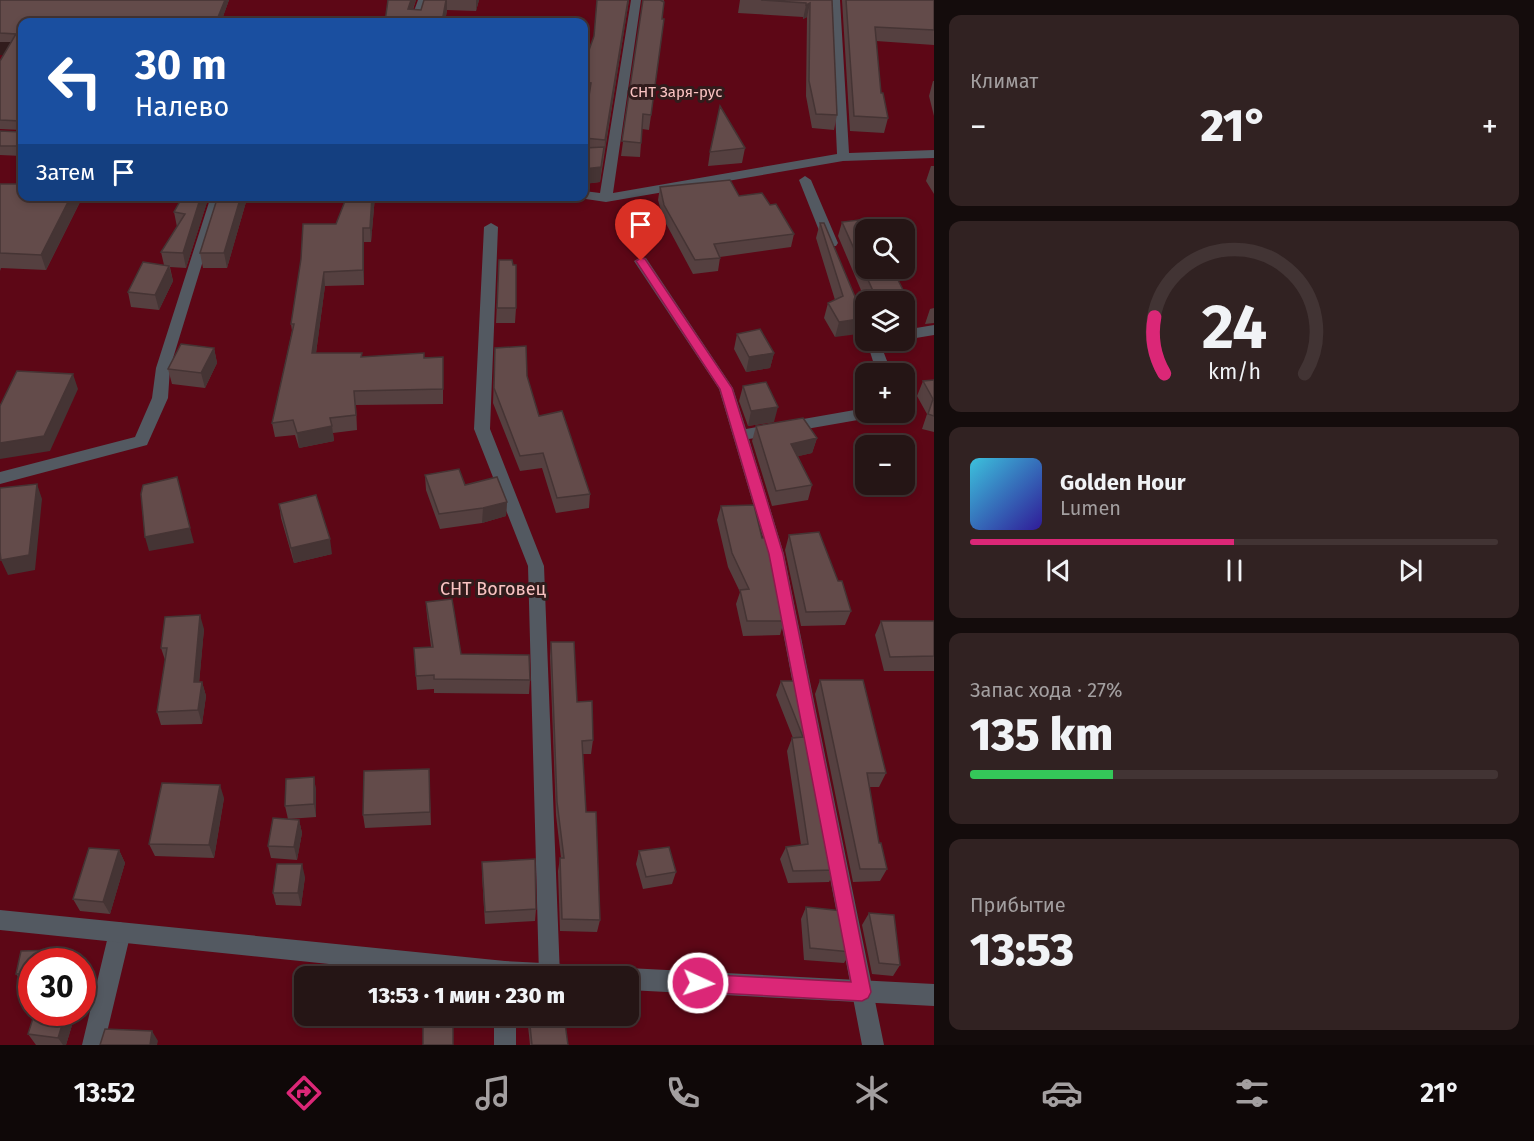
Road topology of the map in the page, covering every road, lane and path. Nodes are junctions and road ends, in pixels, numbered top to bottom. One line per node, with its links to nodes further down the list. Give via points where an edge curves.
1 (423, 0): 4 (street)
2 (636, 0): 9 (street)
3 (835, 0): 6 (street)
4 (416, 18)
5 (934, 154): 6 (street)
6 (843, 157): 9 (street)
7 (805, 180): 12 (street)
8 (588, 196): 9 (street)
9 (606, 198)
10 (215, 201): 18 (street, via 163,368 160,398 141,441)
11 (491, 227): 22 (street, via 482,429 536,566)
12 (835, 252)
13 (641, 261): 17 (street, via 726,388)
14 (934, 330): 15 (street)
15 (915, 333)
16 (855, 415): 17 (street)
17 (740, 435): 24 (street, via 776,554)
18 (0, 478)
19 (0, 920): 20 (street)
20 (120, 932): 21 (street); 27 (street)
21 (432, 966)
22 (550, 966)
23 (639, 980): 24 (street)
24 (862, 992): 25 (street); 29 (street)
25 (934, 995)
26 (505, 1026): 28 (street)
27 (93, 1045)
28 (506, 1045)
29 (873, 1045)

